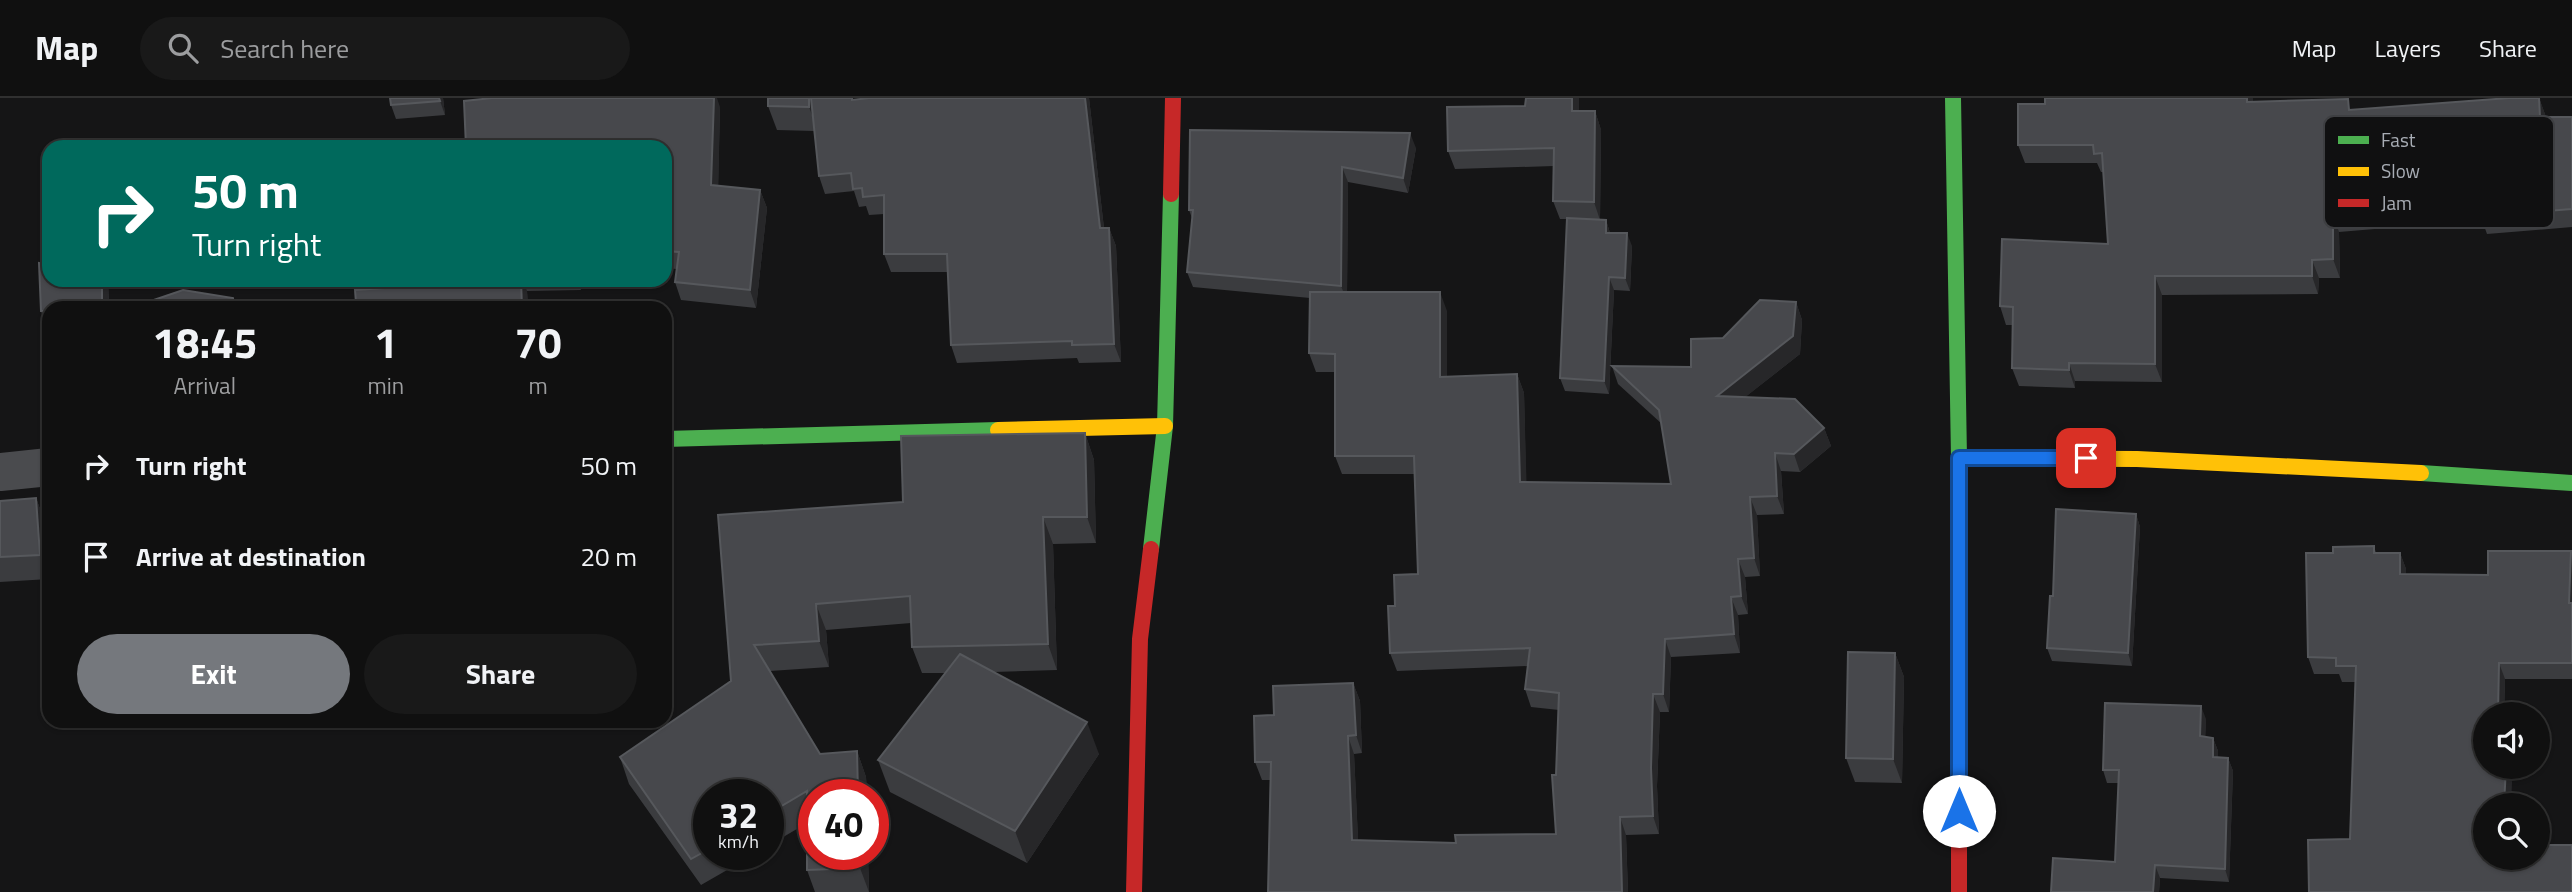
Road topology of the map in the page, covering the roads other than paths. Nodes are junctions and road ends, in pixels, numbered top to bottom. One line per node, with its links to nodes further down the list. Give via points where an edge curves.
1 (1173, 98): 3 (street)
2 (1953, 98): 5 (street)
3 (1165, 426): 4 (street); 9 (street, via 1140,639)
4 (672, 439)
5 (1959, 458): 8 (street, via 2150,459); 10 (street)
6 (42, 468): 7 (street)
7 (0, 472)
8 (2572, 483)
9 (1134, 892)
10 (1959, 892)

